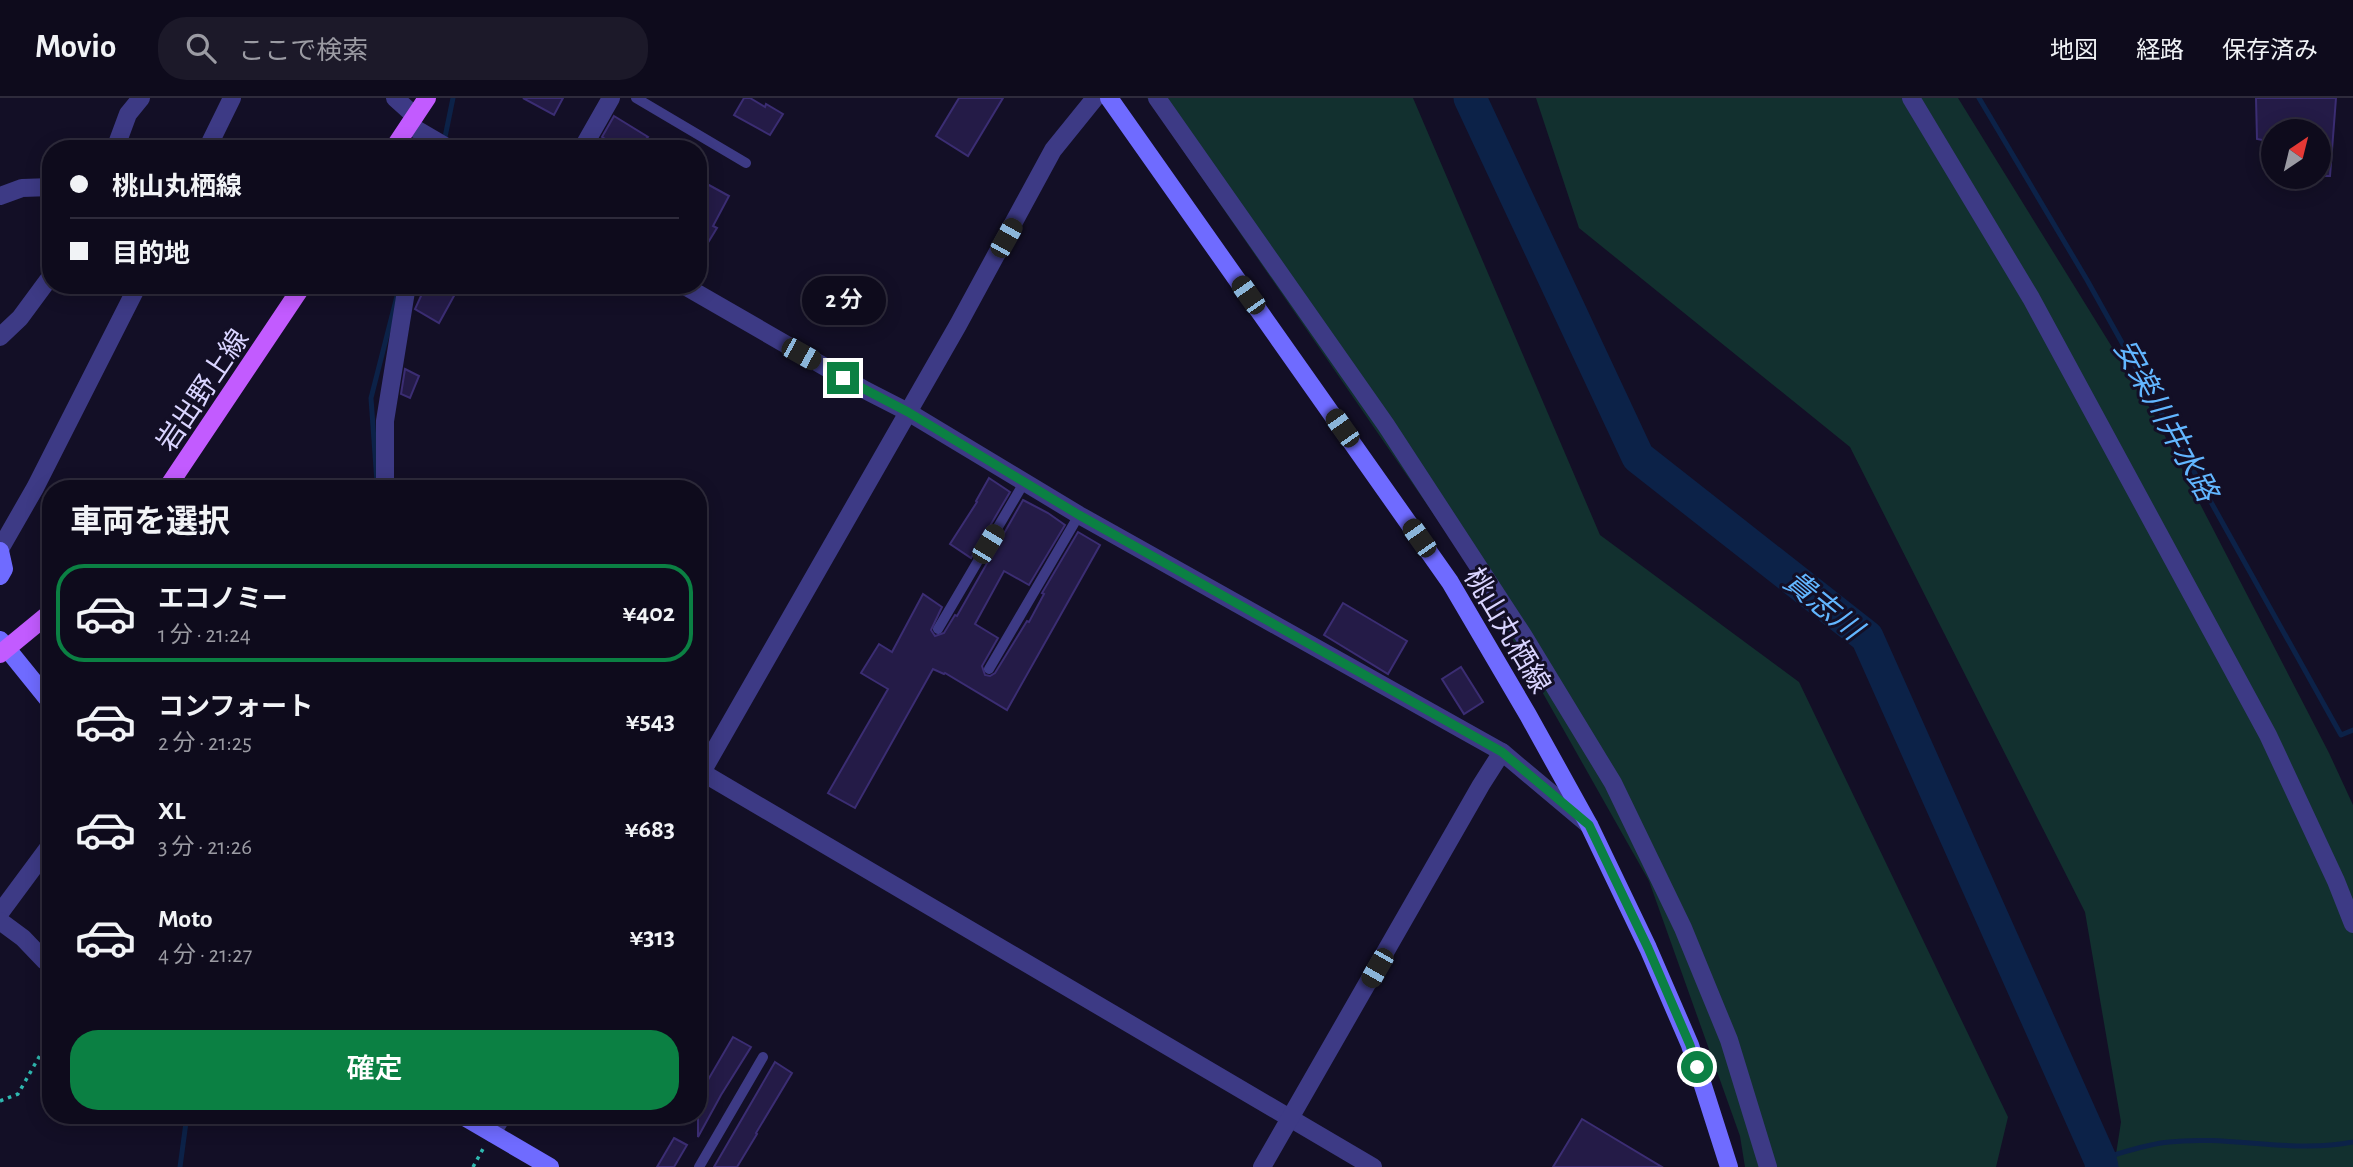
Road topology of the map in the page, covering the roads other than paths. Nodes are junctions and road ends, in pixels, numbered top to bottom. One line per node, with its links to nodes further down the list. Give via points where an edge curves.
1 (141, 98): 12 (street, via 128,114)
2 (232, 98): 13 (street)
3 (394, 98): 11 (street)
4 (427, 98): 11 (main road)
5 (611, 98): 16 (street)
6 (636, 98): 17 (lane)
7 (1095, 98): 26 (street, via 1053,150)
8 (1109, 98): 41 (main road, 桃山丸栖線, via 1450,582)
9 (1157, 98): 57 (street, via 1386,425 1614,783 1683,928 1729,1040)
10 (1912, 98): 45 (street, via 2031,298 2268,735)
11 (412, 120): 14 (main road); 15 (street)
12 (118, 140)
13 (211, 140)
14 (399, 140)
15 (438, 140)
16 (587, 140)
17 (746, 163)
18 (42, 187): 19 (street)
19 (0, 196)
20 (42, 288): 25 (street)
21 (133, 294): 31 (street)
22 (297, 294): 27 (main road, 岩出野上線)
23 (406, 294): 28 (street, via 385,421)
24 (699, 294): 26 (street)
25 (0, 337)
26 (908, 412): 29 (street); 39 (street)
27 (172, 480)
28 (385, 480)
29 (1025, 481): 30 (street); 34 (lane)
30 (1079, 515): 36 (lane); 38 (street)
31 (0, 550): 32 (main road, via 4,569)
32 (0, 576)
33 (42, 618): 35 (main road)
34 (938, 629)
35 (2, 647): 37 (main road)
36 (989, 669)
37 (42, 693)
38 (1502, 752): 41 (street); 48 (street)
39 (707, 762)
40 (707, 778): 48 (street)
41 (1589, 825): 56 (main road, 桃山丸栖線, via 1690,1045)
42 (42, 856): 43 (street)
43 (0, 914)
44 (0, 921): 46 (street)
45 (2353, 924)
46 (42, 955)
47 (764, 1057): 53 (lane)
48 (1290, 1118): 54 (street); 55 (street)
49 (476, 1124): 51 (main road)
50 (498, 1124): 51 (street)
51 (492, 1133): 52 (main road)
52 (550, 1167)
53 (699, 1167)
54 (1262, 1167)
55 (1373, 1167)
56 (1729, 1167)
57 (1768, 1167)

